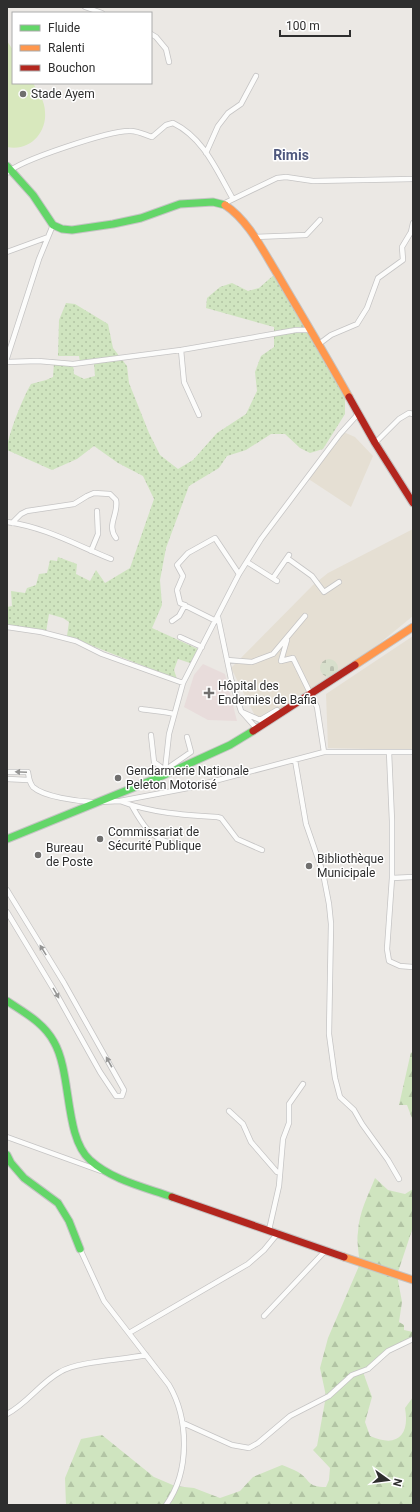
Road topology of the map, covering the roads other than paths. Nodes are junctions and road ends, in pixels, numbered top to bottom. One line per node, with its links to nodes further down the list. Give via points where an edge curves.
1 (85, 7): 2 (street)
2 (99, 12)
3 (152, 35): 4 (street, via 166,48)
4 (168, 62)
5 (256, 76): 6 (street, via 241,104 228,113 218,126)
6 (206, 153): 7 (street, via 190,134 176,124 170,123 154,136 125,131 58,150); 9 (street)
7 (8, 170): 13 (street, via 33,195)
8 (413, 179): 9 (street, via 313,181 286,177 277,178)
9 (233, 199): 10 (street)
10 (223, 204): 13 (street, via 180,204 141,218 82,229 72,230); 15 (street, via 235,212)
11 (320, 220): 15 (street, via 306,235)
12 (413, 223): 18 (street, via 402,247 403,260 378,278 360,321 331,335)
13 (53, 226): 14 (street)
14 (48, 236): 16 (street); 20 (street)
15 (254, 237): 17 (street)
16 (7, 252)
17 (311, 330): 18 (street); 19 (street, via 288,331)
18 (320, 344): 22 (street)
19 (181, 350): 21 (street, via 73,364); 24 (street, via 184,382)
20 (7, 358)
21 (7, 362)
22 (358, 414): 25 (street); 32 (street, via 311,472)
23 (413, 414): 25 (street, via 406,413)
24 (199, 415)
25 (375, 443): 26 (street)
26 (413, 503)
27 (97, 512): 30 (street, via 98,534)
28 (10, 523): 29 (street, via 27,511 74,504 91,494 106,494 116,500 111,528); 30 (street, via 44,530)
29 (116, 538)
30 (92, 551): 31 (street)
31 (111, 559)
32 (247, 562): 33 (street); 34 (street, via 275,580 288,556 312,576 324,592)
33 (239, 574): 35 (street, via 215,538 188,553 177,565 183,576 177,590 180,603); 37 (street)
34 (339, 582)
35 (185, 606): 37 (street); 38 (street)
36 (305, 616): 42 (street)
37 (217, 619): 43 (street); 44 (street)
38 (172, 621)
39 (7, 627): 45 (street, via 76,641 102,654)
40 (413, 627): 46 (street)
41 (180, 637): 43 (street)
42 (287, 640): 44 (street, via 273,654 261,660); 46 (street, via 281,661 293,658)
43 (202, 648): 45 (street)
44 (228, 660): 49 (street)
45 (183, 683): 50 (street)
46 (311, 693): 51 (street); 54 (street, via 317,707)
47 (141, 709): 50 (street)
48 (277, 710): 49 (street, via 260,720)
49 (241, 711): 51 (street)
50 (174, 714): 59 (street)
51 (258, 729): 59 (street, via 209,756)
52 (150, 734): 59 (street, via 154,762)
53 (187, 737): 59 (street, via 191,752)
54 (324, 752): 55 (street); 57 (street)
55 (389, 752): 56 (street); 69 (street)
56 (413, 752)
57 (295, 760): 62 (street, via 188,788); 80 (street, via 306,824 323,873 329,904 329,1034 335,1078 340,1097 354,1110)
58 (7, 772): 61 (street, one-way to 58, via 28,772)
59 (163, 773): 63 (street)
60 (7, 779): 61 (street)
61 (28, 780): 63 (street, via 34,788 44,792)
62 (120, 801): 63 (street); 64 (street)
63 (93, 803): 65 (street)
64 (132, 806): 66 (street, via 153,836); 67 (street, via 168,813 221,818 237,839)
65 (7, 839)
66 (172, 843)
67 (262, 850)
68 (413, 877): 69 (street)
69 (392, 878): 72 (street, via 387,949 389,961 400,966)
70 (7, 890): 71 (street, one-way to 70, via 100,1072 116,1096 122,1096 124,1090 64,983)
71 (7, 912)
72 (413, 966)
73 (7, 1001): 79 (street, via 42,1025 55,1043 61,1057 70,1111 81,1149)
74 (303, 1084): 78 (street, via 289,1104 289,1124 282,1139)
75 (229, 1111): 78 (street, via 243,1124 251,1142 277,1172)
76 (7, 1137): 79 (street)
77 (8, 1158): 83 (street, via 24,1178 58,1203 69,1221)
78 (280, 1172): 81 (street)
79 (108, 1174): 81 (street)
80 (399, 1179)
81 (269, 1230): 82 (street)
82 (278, 1233): 84 (street); 87 (street, via 248,1264)
83 (80, 1249): 87 (street, via 104,1301)
84 (326, 1250): 85 (street); 86 (street)
85 (413, 1280)
86 (264, 1316)
87 (129, 1333): 89 (street)
88 (413, 1340): 91 (street, via 388,1351 368,1369 352,1375 329,1396 290,1416 249,1448 232,1445)
89 (146, 1355): 90 (street, via 67,1368 37,1388 19,1407); 91 (street, via 173,1391)
90 (7, 1414)
91 (183, 1423): 92 (street, via 184,1439 180,1469 176,1487)
92 (166, 1505)

